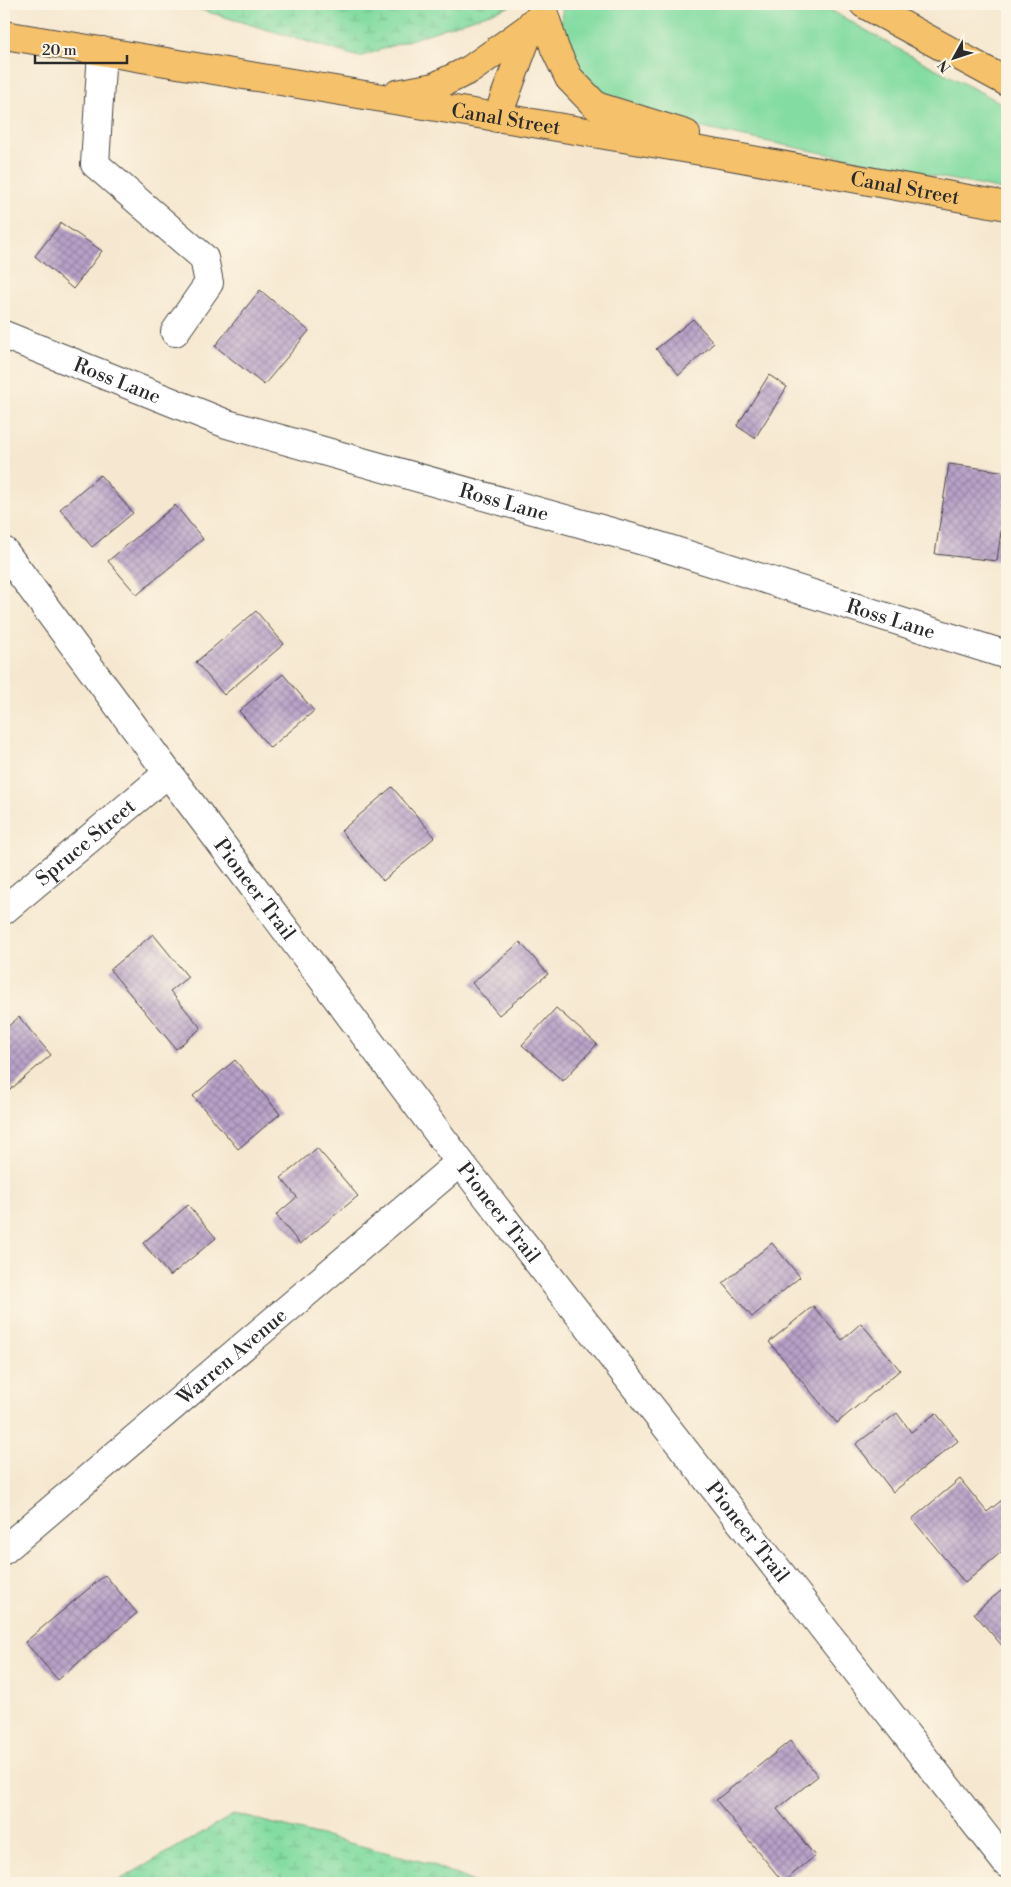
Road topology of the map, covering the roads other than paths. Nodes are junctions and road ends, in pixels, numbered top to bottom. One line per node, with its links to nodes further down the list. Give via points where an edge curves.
1 (864, 4): 5 (main road)
2 (537, 11): 6 (main road, via 471,69 434,87); 7 (main road); 8 (main road, via 569,78 596,106 699,138)
3 (4, 35): 4 (main road, Canal Street)
4 (102, 51): 6 (main road, Canal Street); 10 (street, via 95,164 204,258 209,283)
5 (1007, 82)
6 (381, 97): 7 (main road, Canal Street)
7 (497, 118): 8 (main road, Canal Street)
8 (725, 155): 9 (main road, Canal Street)
9 (1007, 206)
10 (175, 332)
11 (4, 335): 13 (street, Ross Lane, via 227,424 647,542)
12 (4, 551): 14 (street, Pioneer Trail)
13 (1007, 655)
14 (168, 773): 15 (street, Spruce Street); 16 (street, Pioneer Trail)
15 (4, 910)
16 (460, 1162): 17 (street, Warren Avenue); 18 (street, Pioneer Trail)
17 (4, 1550)
18 (1007, 1864)

